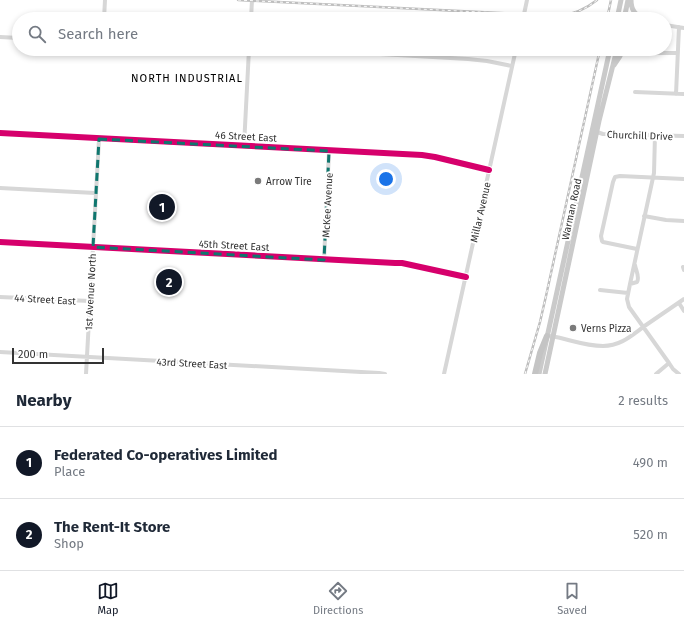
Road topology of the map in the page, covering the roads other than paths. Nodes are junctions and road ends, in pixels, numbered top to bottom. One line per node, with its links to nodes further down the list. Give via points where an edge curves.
1 (105, 0): 6 (street)
2 (252, 0): 7 (street)
3 (527, 0): 8 (street)
4 (621, 0): 9 (main road)
5 (630, 0): 10 (main road); 11 (main road)
6 (104, 12)
7 (251, 12)
8 (524, 12)
9 (618, 12)
10 (627, 12)
11 (634, 12)
12 (672, 26): 13 (street)
13 (679, 27): 14 (street); 18 (street)
14 (684, 28)
15 (0, 37): 16 (street)
16 (12, 38)
17 (672, 53): 18 (street)
18 (677, 53): 29 (street)
19 (249, 56): 36 (street)
20 (408, 56): 25 (street, via 487,60)
21 (514, 56): 25 (street, Millar Avenue)
22 (608, 56): 27 (main road, Warman Road)
23 (615, 56): 26 (main road, Warman Road)
24 (620, 56): 26 (main road)
25 (512, 66): 38 (street, Millar Avenue)
26 (612, 67): 31 (main road, Warman Road)
27 (600, 92): 31 (main road); 60 (main road, Warman Road)
28 (635, 92): 29 (street)
29 (676, 94): 30 (street)
30 (684, 94)
31 (597, 132): 33 (street, Churchill Drive); 60 (main road, Warman Road)
32 (0, 133): 35 (street, 46 Street East)
33 (655, 135): 34 (street, Churchill Drive); 39 (street)
34 (684, 136)
35 (99, 139): 36 (street, 46 Street East); 42 (street, 1st Avenue North)
36 (244, 146): 37 (street, 46 Street East)
37 (329, 151): 38 (street, 46 Street East, via 429,156); 48 (street, McKee Avenue)
38 (490, 170): 50 (street, Millar Avenue)
39 (653, 177): 40 (street); 43 (street); 47 (street, via 620,176 615,177 613,182 602,241)
40 (684, 179)
41 (0, 188): 42 (street)
42 (96, 193): 46 (street, 1st Avenue North)
43 (644, 216): 44 (street); 47 (street)
44 (684, 221)
45 (0, 242): 46 (street, 45th Street East)
46 (93, 247): 48 (street, 45th Street East); 56 (street, 1st Avenue North)
47 (637, 249): 49 (street)
48 (324, 260): 50 (street, 45th Street East, via 402,263)
49 (634, 263): 51 (street); 51 (street, via 638,280)
50 (466, 277): 66 (street, Millar Avenue)
51 (630, 284): 53 (street)
52 (600, 290): 53 (street)
53 (628, 293): 59 (street, via 629,307)
54 (0, 296): 56 (street, 44 Street East)
55 (684, 299): 57 (street)
56 (90, 301): 62 (street, 1st Avenue North)
57 (679, 303): 58 (street); 59 (street)
58 (684, 311)
59 (644, 327): 60 (street, via 629,338 608,346); 63 (street)
60 (550, 336): 67 (highway, via 540,353); 68 (main road, Warman Road); 69 (main road, Warman Road)
61 (0, 352): 62 (street, 43rd Street East)
62 (87, 357): 64 (street, 1st Avenue North); 65 (street, 43rd Street East)
63 (668, 363): 70 (street); 71 (street)
64 (86, 374)
65 (385, 374)
66 (444, 374)
67 (535, 374)
68 (539, 374)
69 (545, 374)
70 (656, 374)
71 (679, 374)

